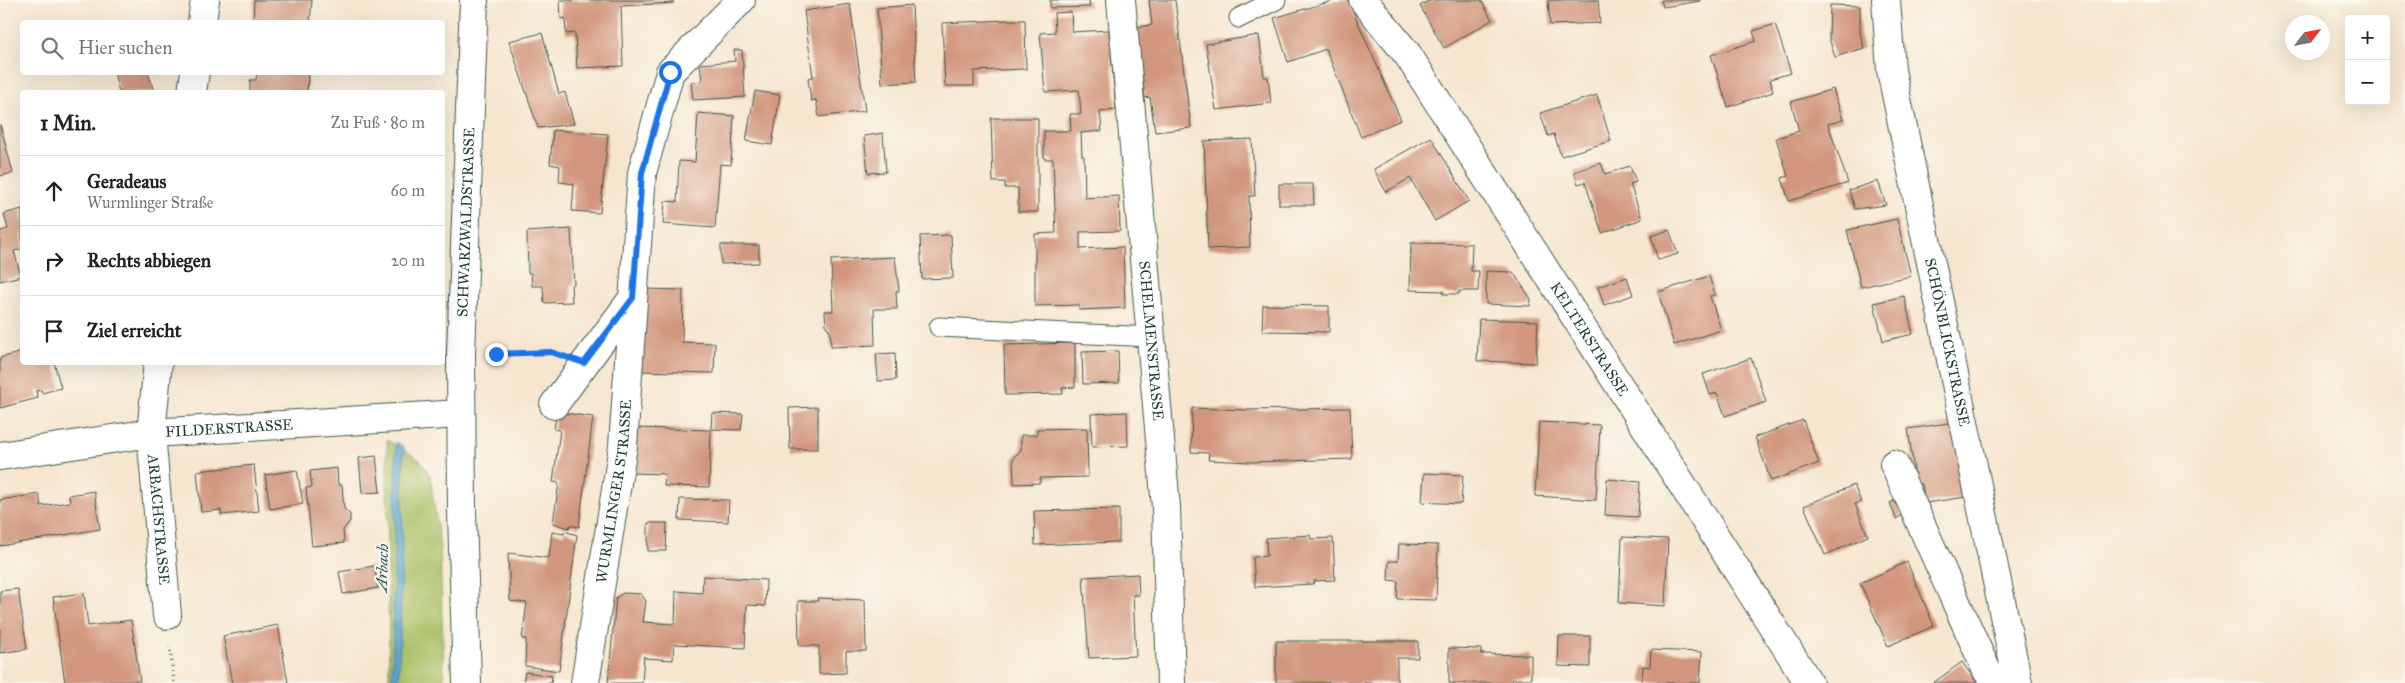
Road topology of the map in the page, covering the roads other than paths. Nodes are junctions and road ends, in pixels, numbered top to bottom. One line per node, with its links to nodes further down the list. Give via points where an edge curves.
1 (205, 0): 9 (street)
2 (474, 0): 17 (street, SCHWARZWALDSTRASSE)
3 (741, 0): 12 (street, WURMLINGER STRASSE, via 670,72 642,173)
4 (1121, 0): 14 (street, SCHELMENSTRASSE)
5 (1276, 0): 8 (lane)
6 (1363, 0): 22 (street, KELTERSTRASSE, via 1408,55)
7 (1886, 0): 27 (street, SCHÖNBLICKSTRASSE, via 1891,70)
8 (1239, 18)
9 (202, 20)
10 (195, 75): 11 (street)
11 (192, 90)
12 (633, 298): 16 (street); 24 (street, WURMLINGER STRASSE, via 623,446)
13 (938, 327): 14 (lane)
14 (1152, 337): 25 (street, SCHELMENSTRASSE, via 1166,507)
15 (158, 365): 18 (street, ARBACHSTRASSE)
16 (554, 405)
17 (461, 414): 18 (street, FILDERSTRASSE); 23 (street, SCHWARZWALDSTRASSE)
18 (151, 433): 19 (street, FILDERSTRASSE); 21 (street, ARBACHSTRASSE)
19 (0, 456)
20 (1894, 464): 26 (street, via 1986,671)
21 (167, 615)
22 (1808, 682)
23 (467, 683)
24 (585, 683)
25 (1171, 683)
26 (1997, 683)
27 (2018, 683)

